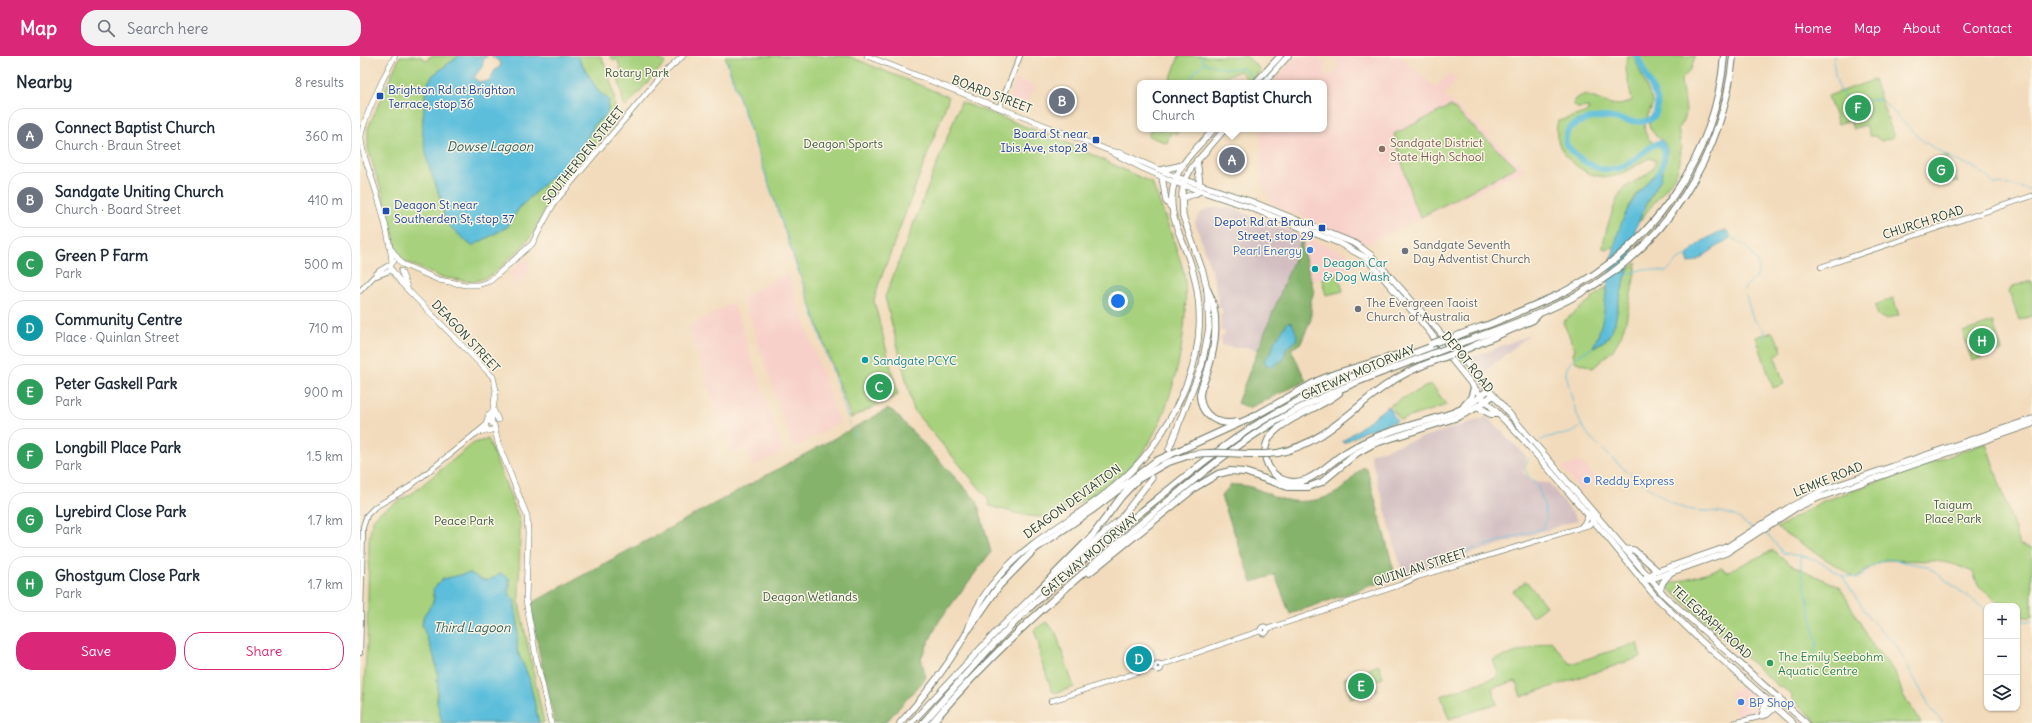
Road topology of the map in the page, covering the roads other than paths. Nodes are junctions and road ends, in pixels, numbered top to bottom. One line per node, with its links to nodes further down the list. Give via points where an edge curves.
1 (395, 56): 12 (main road)
2 (683, 56): 29 (main road, SOUTHERDEN STREET, via 661,76 554,203 532,244 490,281 478,285 458,285)
3 (867, 56): 11 (main road, BOARD STREET)
4 (1020, 56): 11 (street)
5 (1280, 56): 9 (main road)
6 (1288, 56): 10 (main road)
7 (1724, 56): 36 (highway, GATEWAY MOTORWAY, bridge, via 1714,110 1701,146 1682,184 1642,234 1600,270 1575,286)
8 (1733, 56): 35 (highway, GATEWAY MOTORWAY, via 1724,109 1703,163 1675,208 1639,250 1597,283)
9 (1258, 80)
10 (1267, 80)
11 (999, 108): 15 (main road, BOARD STREET)
12 (362, 124): 26 (main road, via 361,140)
13 (1211, 132): 17 (main road)
14 (1222, 132): 16 (main road)
15 (1110, 151): 18 (main road, BOARD STREET); 19 (main road, BOARD STREET)
16 (1197, 160): 21 (main road); 22 (main road)
17 (1183, 165): 18 (main road); 20 (main road)
18 (1161, 170): 20 (main road, BOARD STREET)
19 (1162, 177): 20 (main road, BOARD STREET); 25 (main road, via 1166,201)
20 (1175, 179): 21 (main road, DEPOT ROAD); 25 (main road, DEAGON DEVIATION)
21 (1184, 183): 22 (main road, DEPOT ROAD); 24 (main road)
22 (1200, 188): 24 (main road, via 1196,194); 38 (main road, DEPOT ROAD, via 1339,243 1362,255 1410,308); 39 (main road, DEPOT ROAD, via 1250,201 1365,250 1437,329)
23 (2032, 196): 27 (street, CHURCH ROAD)
24 (1182, 198): 33 (main road, via 1183,216)
25 (1171, 207): 67 (main road, DEAGON DEVIATION, via 1175,225 1192,268 1199,311 1196,356 1182,395 1157,441 1140,463 1104,495 1019,554 993,583 977,609)
26 (396, 262): 28 (main road); 29 (main road, SOUTHERDEN STREET); 30 (main road); 31 (street, via 381,270)
27 (1821, 267)
28 (402, 270): 29 (main road, SOUTHERDEN STREET); 30 (main road, SOUTHERDEN STREET); 32 (main road, DEAGON STREET)
29 (416, 270)
30 (393, 272): 31 (street); 32 (main road, DEAGON STREET)
31 (376, 276): 34 (street)
32 (407, 287): 41 (main road, DEAGON STREET, via 490,373 496,386)
33 (1207, 289): 48 (highway, via 1213,299 1214,339 1211,362 1200,393 1201,402 1205,412 1216,421 1227,423); 51 (main road, via 1210,313 1206,348)
34 (360, 291)
35 (1539, 313): 37 (highway, GATEWAY MOTORWAY, bridge); 66 (highway, bridge, via 1533,320 1395,379 1330,430 1294,449 1258,455 1190,455 1166,462 1137,480 1121,496 1093,535)
36 (1432, 345): 48 (highway, via 1317,381); 78 (highway, GATEWAY MOTORWAY, via 1307,397 1261,422 1208,458 1109,537 1051,588 972,667)
37 (1342, 388): 43 (highway, via 1338,394 1296,417 1271,436 1266,444 1266,457 1268,466 1274,474 1287,481 1308,479 1318,475 1343,454 1363,442); 63 (highway, GATEWAY MOTORWAY, via 1284,416 1231,451)
38 (1474, 388): 40 (main road, DEPOT ROAD); 43 (highway, via 1471,398)
39 (1490, 393): 40 (highway); 53 (main road, DEPOT ROAD)
40 (1484, 398): 42 (highway); 43 (highway); 45 (main road, DEPOT ROAD)
41 (494, 404): 44 (main road, DEAGON STREET); 50 (main road, DEAGON STREET)
42 (1477, 407): 45 (highway, via 1491,414); 63 (highway, via 1452,420 1373,444 1322,482 1308,487 1288,487 1239,471 1218,474 1196,487 1086,576)
43 (1462, 408)
44 (493, 410): 47 (main road); 50 (main road, DEAGON STREET)
45 (1498, 414): 54 (main road, DEPOT ROAD)
46 (2032, 419): 56 (main road, LEMKE ROAD, via 1823,490 1796,503)
47 (498, 420)
48 (1244, 420): 67 (highway, via 1156,461 1092,510 1041,544 1006,577)
49 (2032, 424): 56 (main road, LEMKE ROAD, via 1818,498)
50 (489, 427): 68 (street, via 475,434 408,488 375,507 367,515 363,527); 75 (main road, via 498,443 528,521 526,600)
51 (1169, 448)
52 (1152, 478): 66 (main road, via 1121,518)
53 (1590, 508): 55 (street); 59 (main road, DEPOT ROAD)
54 (1588, 514): 55 (main road, DEPOT ROAD); 57 (street, via 1586,522)
55 (1594, 522): 57 (street, QUINLAN STREET); 64 (main road, DEPOT ROAD)
56 (1771, 522): 58 (main road, LEMKE ROAD)
57 (1581, 526): 71 (street, QUINLAN STREET, via 1416,577 1400,585 1267,629 1262,627 1260,631)
58 (1739, 542): 60 (main road, LEMKE ROAD); 61 (main road, LEMKE ROAD, via 1719,555)
59 (1625, 549): 60 (main road, via 1634,550); 62 (main road, TELEGRAPH ROAD)
60 (1658, 571): 62 (main road, LEMKE ROAD)
61 (1672, 571): 62 (main road, LEMKE ROAD); 65 (main road)
62 (1650, 578): 64 (main road, LEMKE ROAD); 65 (main road, TELEGRAPH ROAD)
63 (1076, 579): 79 (highway, GATEWAY MOTORWAY, via 999,649)
64 (1643, 582): 69 (main road, TELEGRAPH ROAD, via 1689,630)
65 (1660, 590): 70 (main road, TELEGRAPH ROAD)
66 (1038, 591): 77 (main road)
67 (969, 630): 76 (main road, DEAGON DEVIATION, via 942,672)
68 (360, 653)
69 (1766, 699): 72 (main road, TELEGRAPH ROAD); 73 (main road)
70 (1781, 699): 72 (street); 82 (main road, TELEGRAPH ROAD)
71 (1051, 701)
72 (1775, 707): 73 (street); 74 (street, via 1767,715); 81 (main road, TELEGRAPH ROAD)
73 (1763, 713): 74 (street)
74 (1757, 716): 80 (street)
75 (551, 723)
76 (900, 723)
77 (911, 723)
78 (923, 723)
79 (932, 723)
80 (1734, 723)
81 (1793, 723)
82 (1806, 723)

